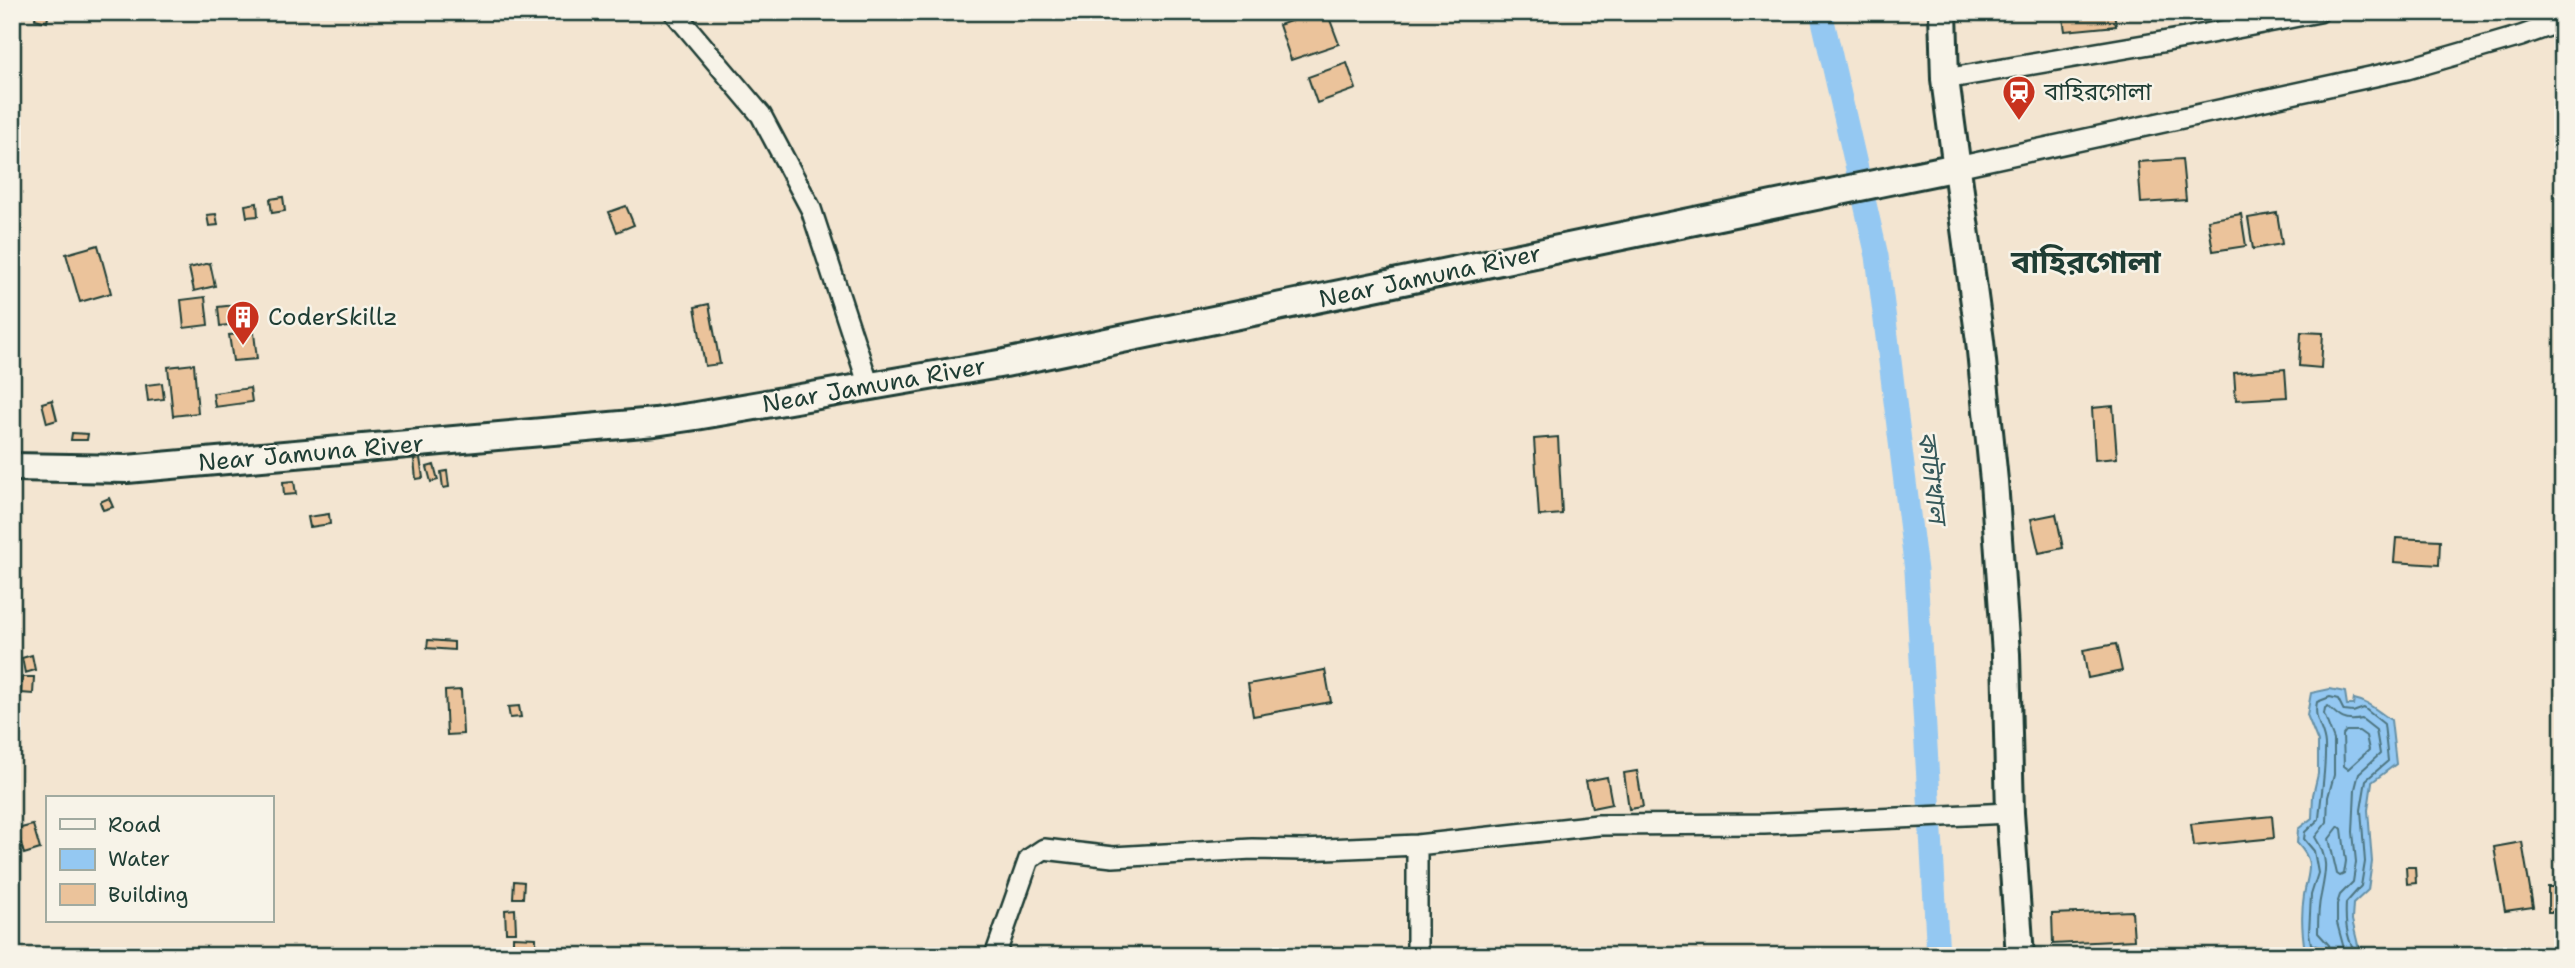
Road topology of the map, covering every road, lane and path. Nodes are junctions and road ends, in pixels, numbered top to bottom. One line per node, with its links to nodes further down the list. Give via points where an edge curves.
1 (674, 12): 7 (street, via 761,115 811,209)
2 (1943, 12): 5 (street)
3 (2319, 12): 5 (street)
4 (2563, 21): 6 (street, via 2407,69)
5 (1945, 79): 6 (street)
6 (1957, 167): 7 (street, Near Jamuna River, via 1005,363); 9 (street, via 1980,341 2006,654)
7 (869, 386): 8 (street, Near Jamuna River, via 655,422 127,470)
8 (12, 467)
9 (1998, 813): 10 (street, via 1764,824 1598,825); 13 (street)
10 (1417, 845): 11 (street, via 1114,857 1044,849 1029,859); 12 (street)
11 (995, 956)
12 (1417, 956)
13 (2020, 956)

